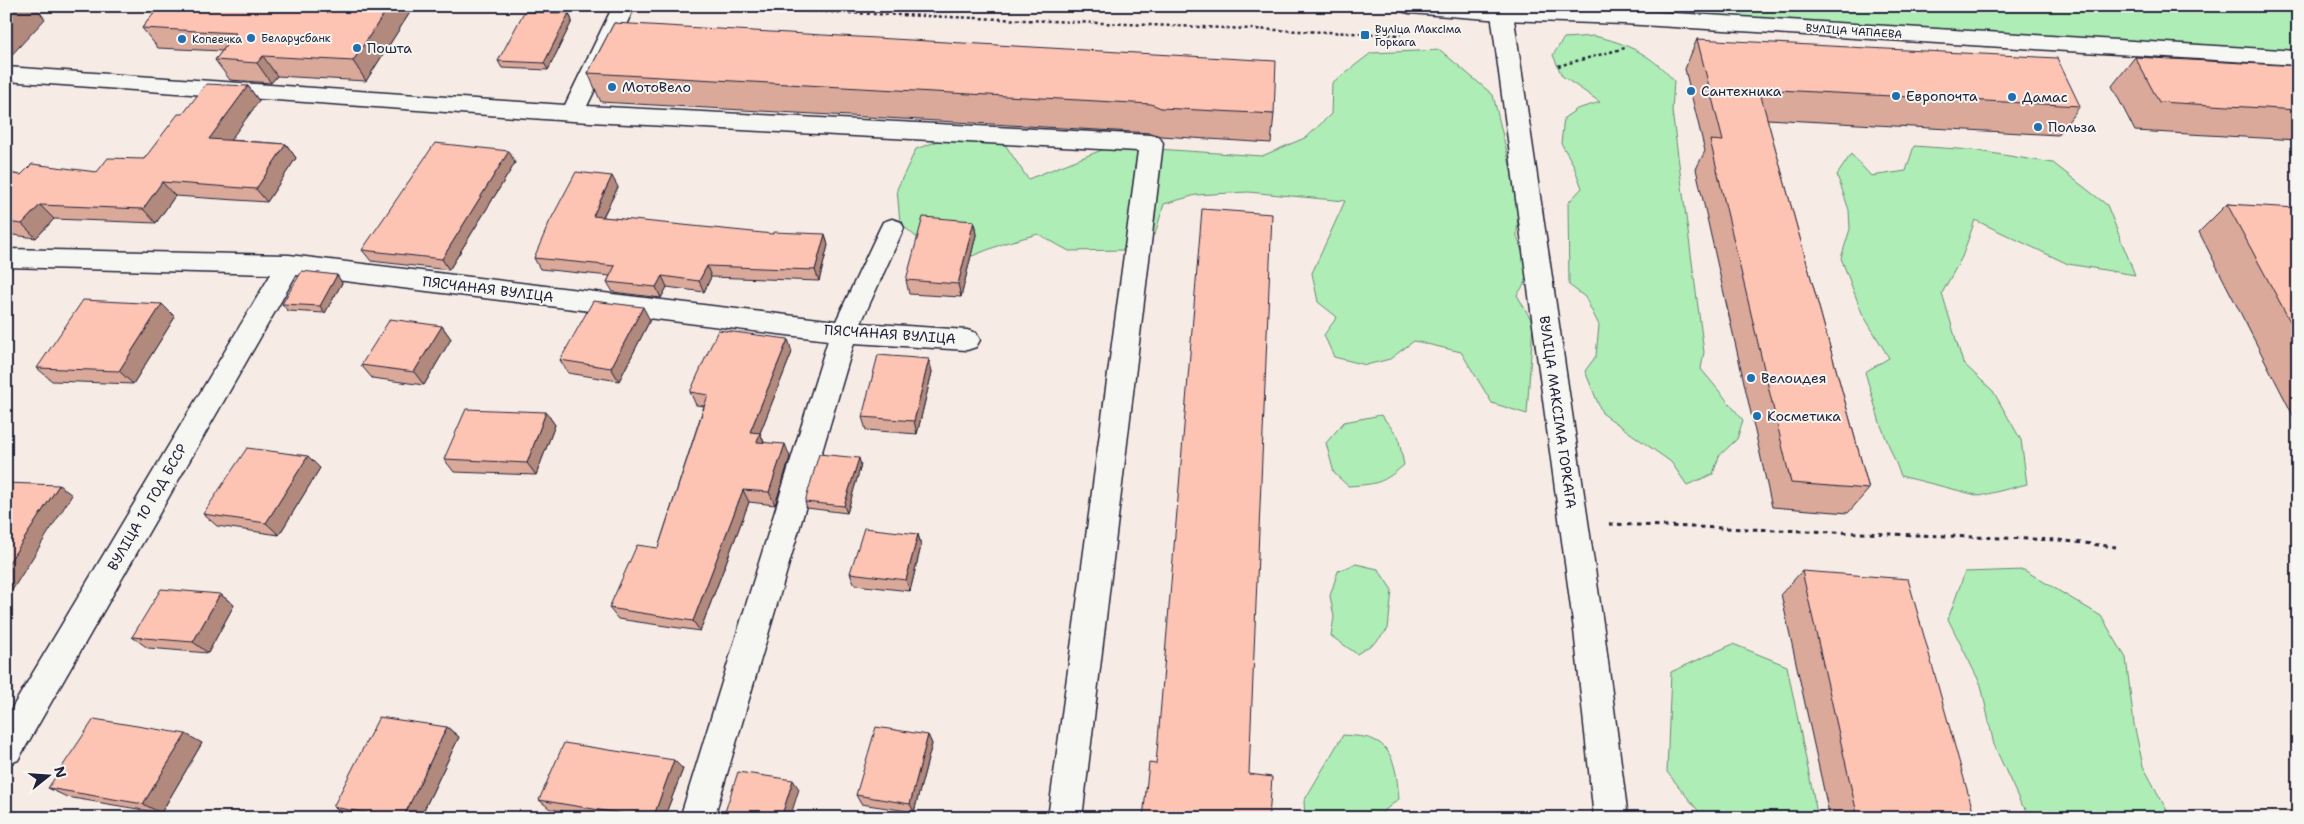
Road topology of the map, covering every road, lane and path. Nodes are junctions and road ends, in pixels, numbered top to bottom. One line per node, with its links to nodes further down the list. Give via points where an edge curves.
1 (624, 6): 8 (street)
2 (675, 6): 5 (path)
3 (1409, 6): 4 (street, ВУЛІЦА ЧАПАЕВА)
4 (1501, 9): 6 (street, ВУЛІЦА ЧАПАЕВА); 14 (street, ВУЛІЦА МАКСІМА ГОРКАГА)
5 (1405, 36)
6 (2298, 58)
7 (6, 74): 8 (street)
8 (572, 113): 18 (street, via 1151,143)
9 (892, 228): 12 (street)
10 (6, 258): 11 (street, ПЯСЧАНАЯ ВУЛІЦА)
11 (289, 265): 12 (street, ПЯСЧАНАЯ ВУЛІЦА); 16 (street, ВУЛІЦА 10 ГОД БССР)
12 (844, 332): 13 (street, ПЯСЧАНАЯ ВУЛІЦА); 17 (street)
13 (968, 340)
14 (1574, 522): 15 (path, via 2058,540); 19 (street, ВУЛІЦА МАКСІМА ГОРКАГА)
15 (2116, 547)
16 (6, 749)
17 (697, 818)
18 (1065, 818)
19 (1611, 818)

